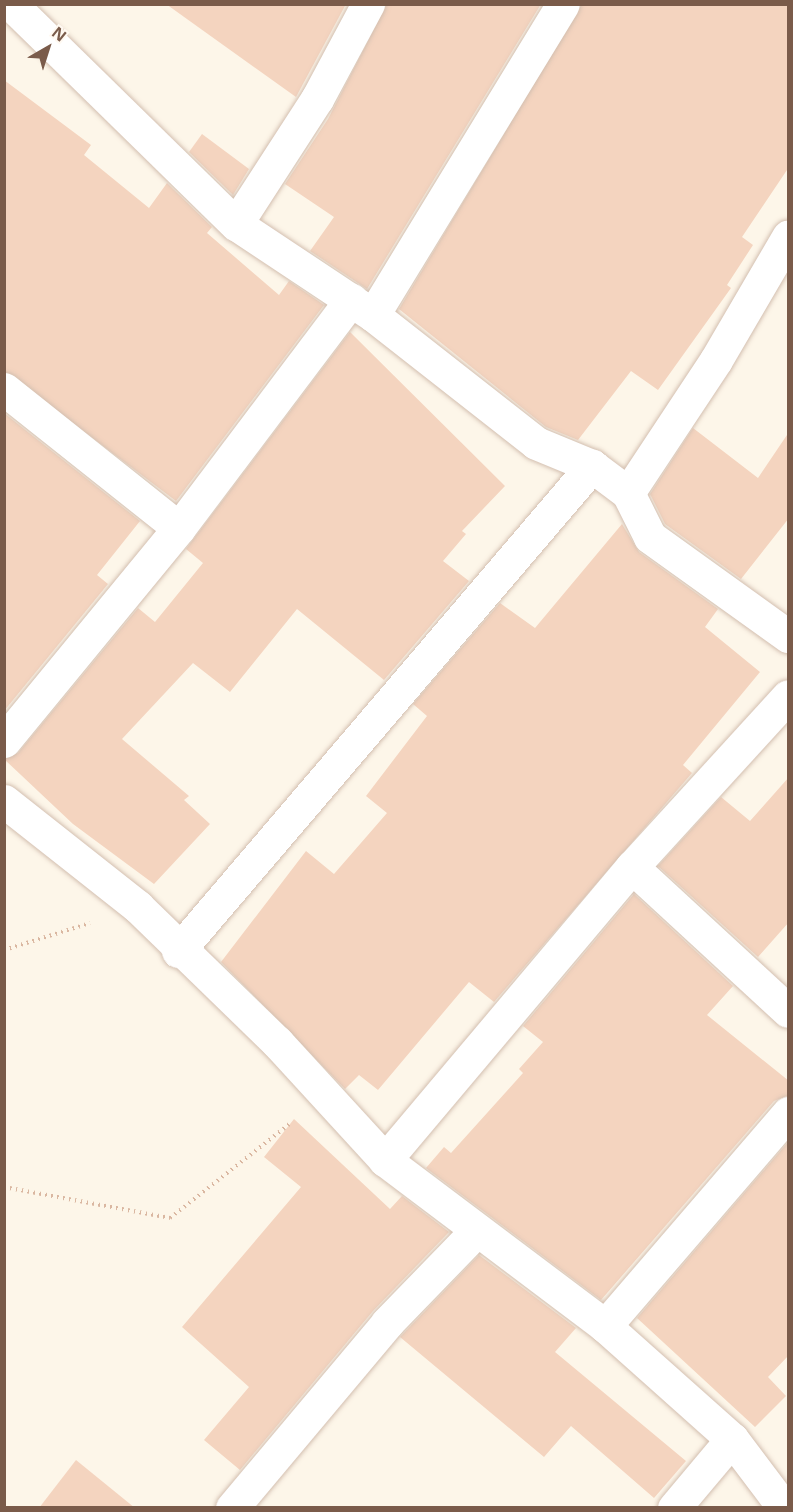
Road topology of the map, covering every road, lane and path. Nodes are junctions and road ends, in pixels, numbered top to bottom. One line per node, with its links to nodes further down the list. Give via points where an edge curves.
1 (368, 4): 4 (street, via 317,99)
2 (563, 4): 6 (street)
3 (24, 9): 4 (street)
4 (236, 224): 6 (street)
5 (789, 237): 9 (street, via 716,360)
6 (362, 307): 8 (street, via 536,443); 10 (street)
7 (4, 389): 10 (street)
8 (592, 466): 9 (street); 18 (street)
9 (628, 493): 11 (street, via 650,537)
10 (179, 528): 13 (street)
11 (789, 636)
12 (789, 696): 15 (street)
13 (4, 741)
14 (4, 801): 16 (street)
15 (632, 867): 19 (street); 22 (street)
16 (138, 908): 17 (path); 18 (street)
17 (4, 950)
18 (178, 951): 22 (street, via 277,1042)
19 (789, 1011)
20 (789, 1113): 25 (street)
21 (297, 1118): 23 (path, via 170,1218)
22 (385, 1161): 24 (street)
23 (4, 1186)
24 (477, 1230): 25 (street); 27 (street, via 387,1323)
25 (605, 1326): 26 (street)
26 (732, 1439): 28 (street); 29 (street)
27 (232, 1508)
28 (674, 1508)
29 (784, 1508)

